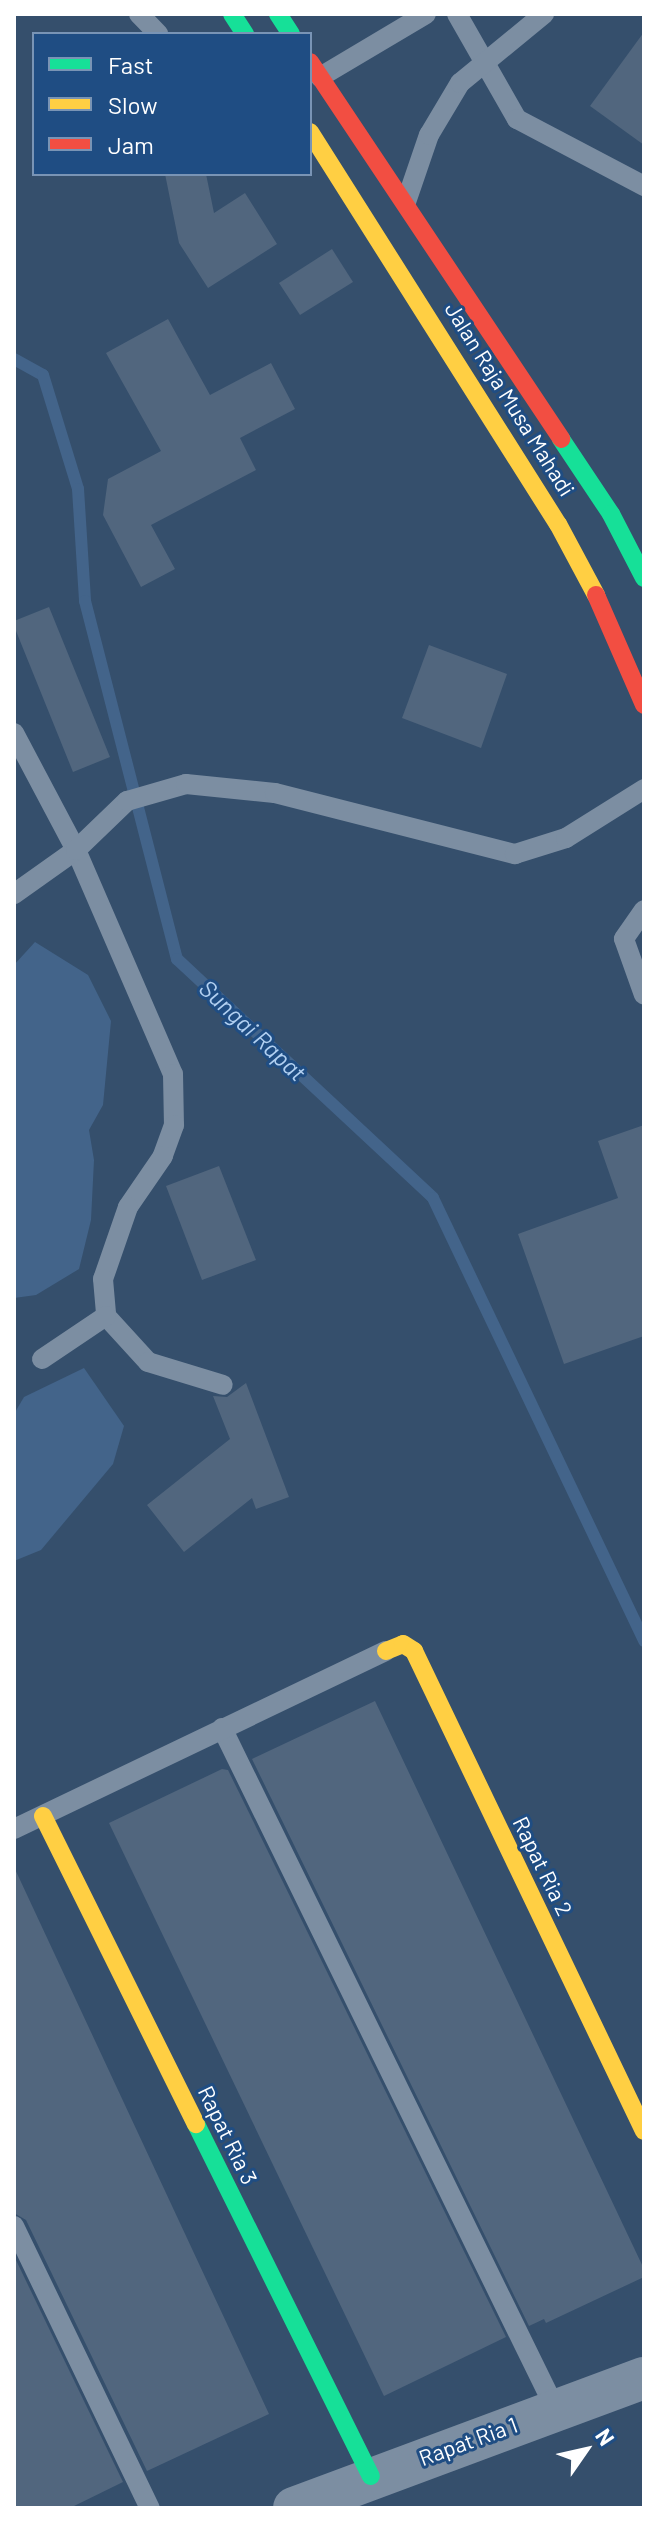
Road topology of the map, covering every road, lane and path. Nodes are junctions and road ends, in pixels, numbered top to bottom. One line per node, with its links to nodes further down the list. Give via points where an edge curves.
1 (139, 14): 6 (lane)
2 (278, 14): 7 (street)
3 (426, 14): 9 (lane)
4 (457, 14): 8 (lane)
5 (544, 14): 8 (lane)
6 (156, 32)
7 (290, 32)
8 (487, 59): 11 (lane, via 517,119); 12 (lane, via 460,83 429,135)
9 (315, 70): 12 (street, Jalan Raja Musa Mahadi)
10 (312, 135): 14 (street, Jalan Raja Musa Mahadi, via 558,524 603,607)
11 (644, 186)
12 (406, 203): 13 (street, Jalan Raja Musa Mahadi, via 611,514)
13 (644, 578)
14 (644, 705)
15 (14, 733): 17 (lane)
16 (644, 789): 17 (lane, via 566,838 515,854 275,793 186,784 127,801)
17 (76, 850): 18 (lane); 21 (lane, via 173,1074 174,1125 163,1156 128,1207 103,1279)
18 (14, 894)
19 (644, 910): 20 (lane, via 624,939)
20 (644, 995)
21 (106, 1316): 22 (lane); 23 (lane, via 148,1362)
22 (42, 1359)
23 (223, 1385)
24 (386, 1651): 25 (lane); 28 (street, Rapat Ria 2, via 403,1644 414,1651)
25 (222, 1728): 26 (lane); 31 (lane)
26 (43, 1816): 27 (lane); 32 (street, Rapat Ria 3)
27 (14, 1829)
28 (644, 2131)
29 (14, 2226): 33 (lane)
30 (644, 2378): 31 (street, Rapat Ria 1)
31 (556, 2410): 32 (street, Rapat Ria 1)
32 (371, 2476): 34 (street, Rapat Ria 1)
33 (150, 2508)
34 (294, 2508)

